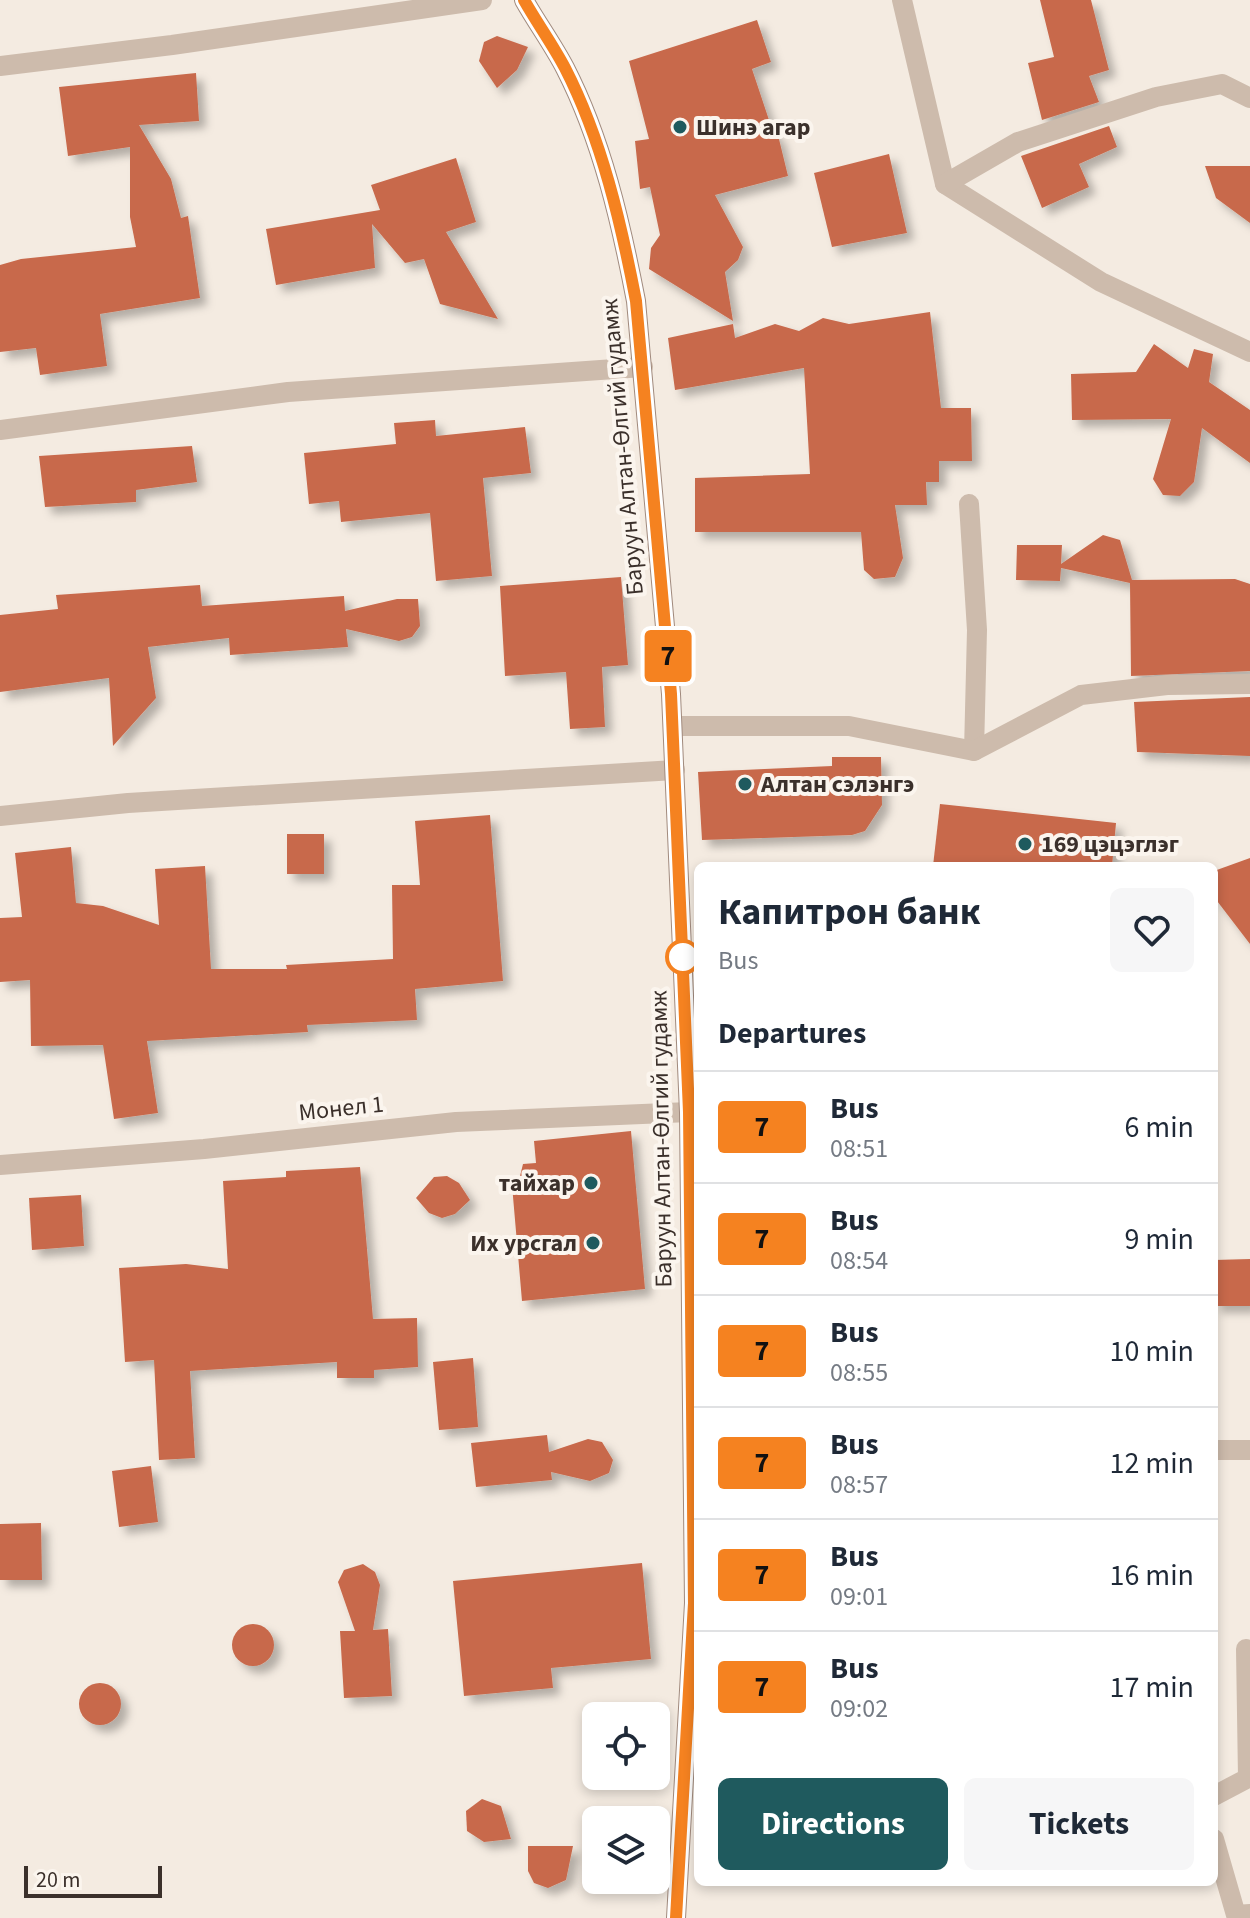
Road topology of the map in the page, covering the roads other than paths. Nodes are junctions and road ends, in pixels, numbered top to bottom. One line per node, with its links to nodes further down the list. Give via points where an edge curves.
1 (482, 0): 4 (street)
2 (524, 0): 8 (main road, Баруун Алтан-Өлгий гудамж, via 565,68 593,135 625,239)
3 (902, 0): 6 (street)
4 (0, 66)
5 (1250, 98): 6 (street, via 1222,84 1156,97 1018,142)
6 (945, 184): 7 (street, via 1101,282)
7 (1250, 352)
8 (643, 367): 9 (street, via 288,392); 12 (main road, Баруун Алтан-Өлгий гудамж)
9 (0, 430)
10 (969, 504): 13 (street, via 977,630)
11 (1250, 684): 13 (street, via 1167,685 1081,695)
12 (673, 726): 13 (street, via 849,726); 14 (main road, Баруун Алтан-Өлгий гудамж)
13 (974, 751)
14 (675, 770): 15 (street, via 128,803); 16 (main road, Баруун Алтан-Өлгий гудамж)
15 (0, 816)
16 (689, 1112): 17 (street, Монел 1, via 456,1122); 18 (main road, Баруун Алтан-Өлгий гудамж)
17 (0, 1165)
18 (694, 1401)
19 (1218, 1450): 20 (street)
20 (1250, 1450)
21 (694, 1603): 26 (main road, Баруун Алтан-Өлгий гудамж)
22 (1246, 1649): 23 (street, via 1248,1778)
23 (1218, 1794)
24 (1218, 1853): 25 (street, via 1236,1915)
25 (1250, 1914)
26 (676, 1918)

